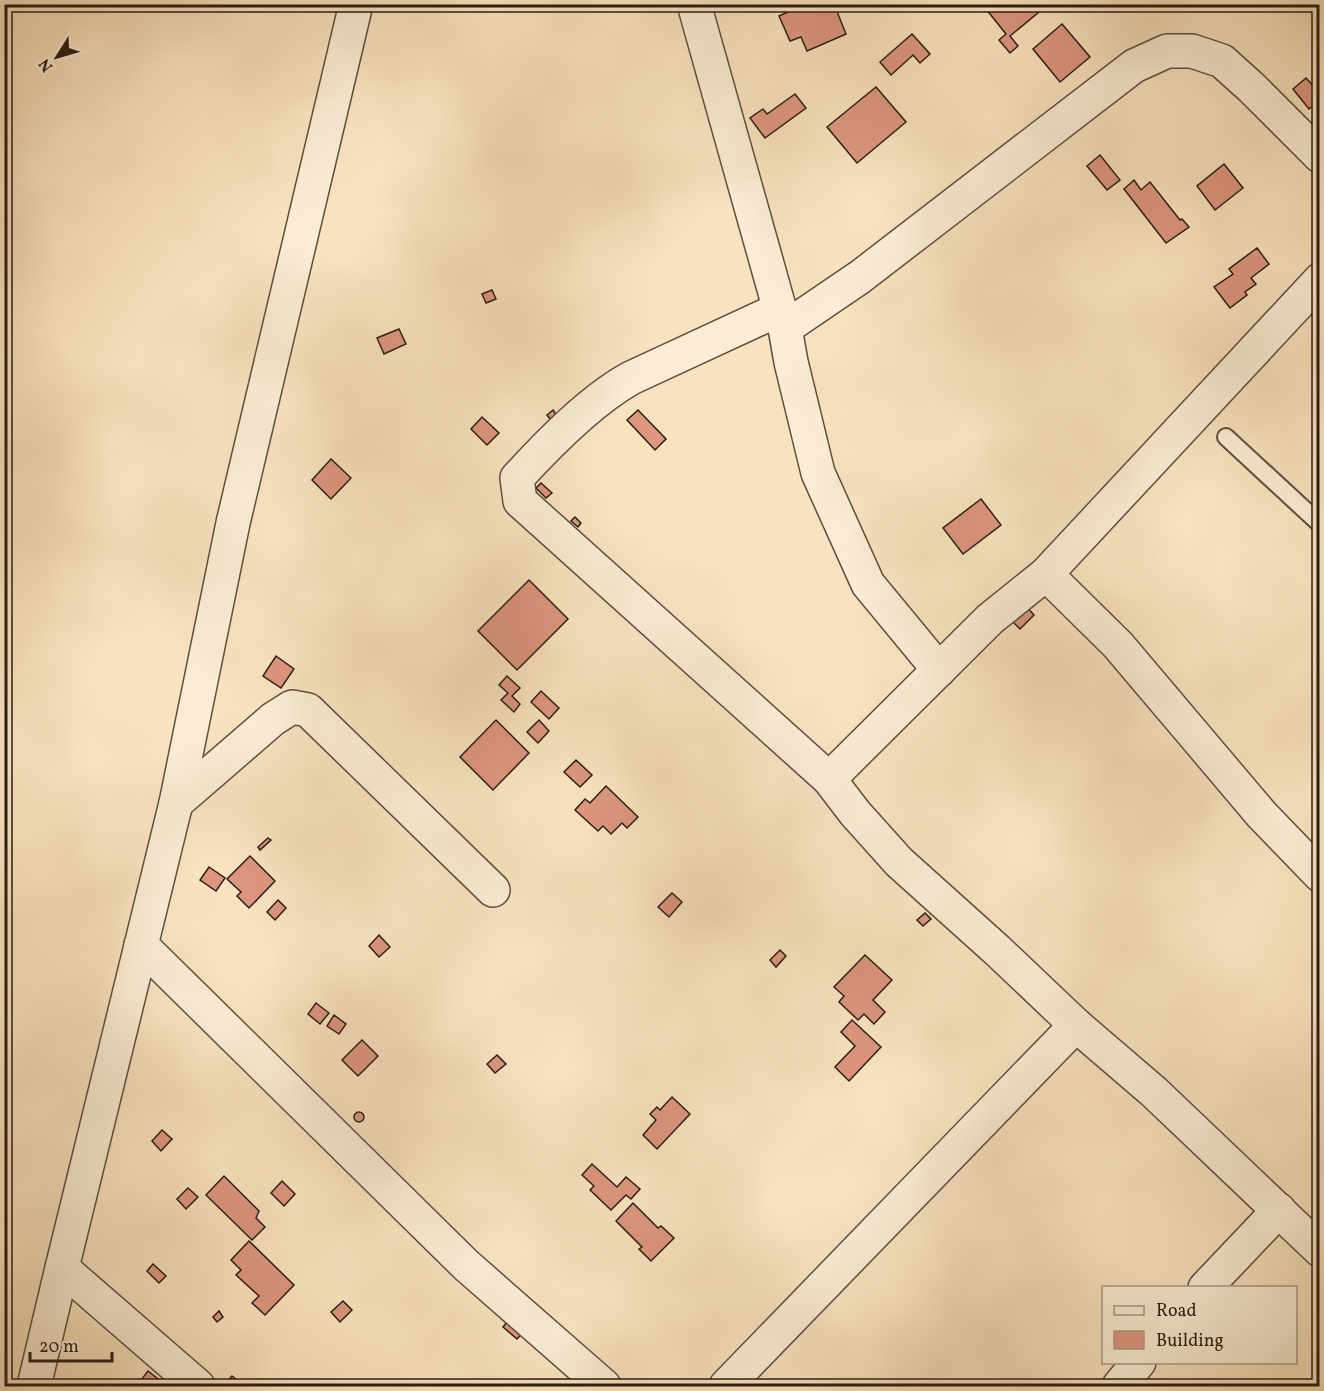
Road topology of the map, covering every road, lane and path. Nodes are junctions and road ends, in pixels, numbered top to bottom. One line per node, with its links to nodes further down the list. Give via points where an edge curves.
1 (356, 4): 11 (street, via 233,523)
2 (694, 4): 5 (street)
3 (1320, 156): 5 (street, via 1222,61 1192,51 1167,51 1134,66 860,277)
4 (1320, 280): 8 (street)
5 (782, 318): 9 (street, via 818,473 868,584); 10 (street, via 631,378 608,391 517,478 520,501)
6 (1226, 437): 7 (lane)
7 (1320, 524)
8 (1046, 574): 9 (street, via 990,619); 12 (street, via 1118,645 1262,815)
9 (939, 670): 10 (street)
10 (830, 779): 15 (street, via 899,862)
11 (176, 803): 13 (street, via 273,719 292,707 308,710); 14 (street)
12 (1320, 875)
13 (493, 890)
14 (141, 945): 18 (street); 23 (street, via 466,1265)
15 (1076, 1025): 16 (street, via 1154,1092); 24 (street)
16 (1279, 1210): 17 (street); 19 (street)
17 (1320, 1250)
18 (62, 1268): 21 (street); 22 (street)
19 (1206, 1286)
20 (1137, 1364): 25 (street)
21 (34, 1386)
22 (198, 1386)
23 (604, 1386)
24 (726, 1386)
25 (1119, 1386)

